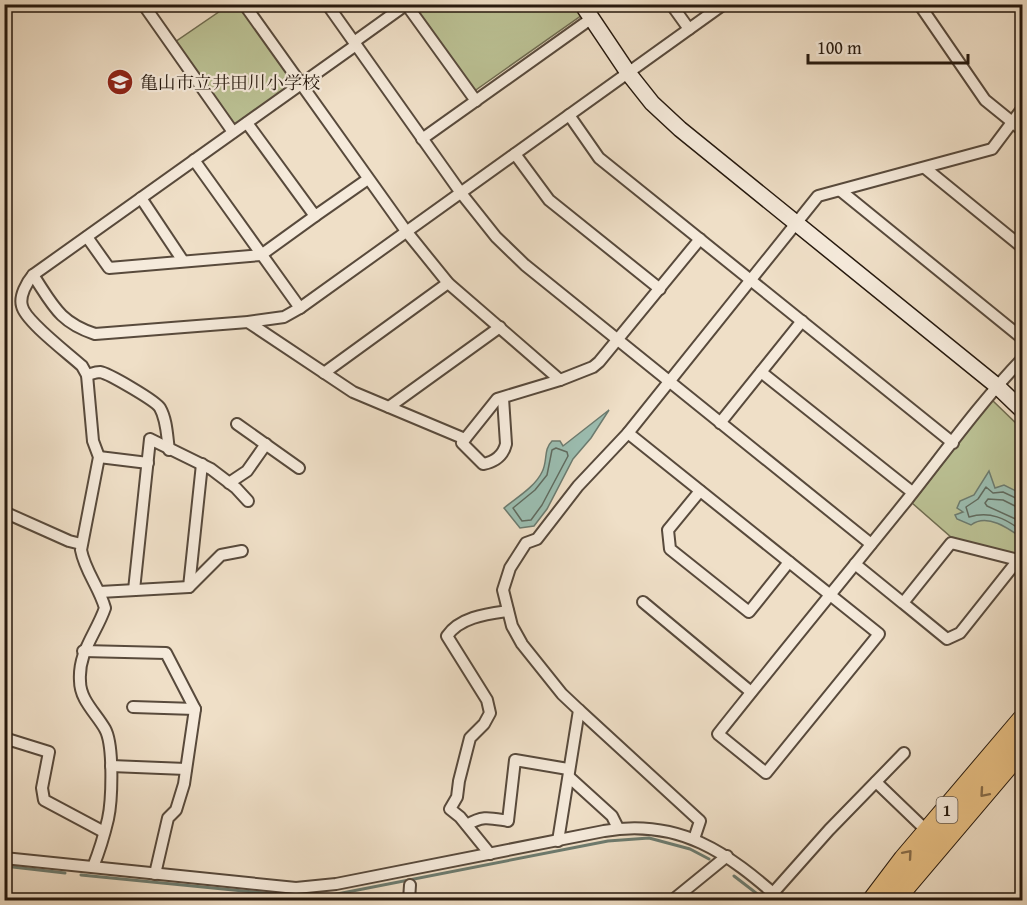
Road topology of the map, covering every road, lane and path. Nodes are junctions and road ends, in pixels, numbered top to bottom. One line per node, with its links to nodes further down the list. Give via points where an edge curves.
1 (143, 4): 19 (street)
2 (244, 4): 13 (street)
3 (327, 4): 11 (street)
4 (582, 4): 9 (street)
5 (671, 4): 10 (street)
6 (724, 4): 10 (street)
7 (919, 4): 18 (street, via 985,100)
8 (407, 5): 11 (street); 14 (street)
9 (592, 18): 12 (street); 14 (street)
10 (689, 29): 12 (street)
11 (355, 44): 13 (street); 20 (street)
12 (629, 74): 16 (street); 29 (street, via 680,129)
13 (301, 84): 17 (street); 24 (street)
14 (476, 101): 20 (street)
15 (1023, 109): 18 (street)
16 (569, 115): 21 (street); 32 (street, via 599,158)
17 (247, 123): 19 (street); 28 (street)
18 (1018, 126): 23 (street, via 992,149)
19 (233, 132): 22 (street)
20 (422, 139): 26 (street)
21 (515, 153): 26 (street); 39 (street, via 549,200)
22 (194, 160): 27 (street); 34 (street)
23 (926, 168): 25 (street); 33 (street)
24 (368, 179): 28 (street); 30 (street)
25 (841, 190): 29 (street, via 818,196); 44 (street)
26 (460, 193): 30 (street); 45 (street, via 525,265)
27 (141, 198): 31 (street); 35 (street)
28 (315, 216): 34 (street)
29 (796, 223): 37 (street); 52 (street)
30 (406, 231): 38 (street); 40 (street)
31 (87, 237): 35 (street, via 109,268); 36 (street)
32 (700, 239): 37 (street); 39 (street)
33 (1023, 247)
34 (261, 255): 35 (street); 40 (street)
35 (183, 261)
36 (33, 275): 42 (street, via 61,316 95,334); 49 (street, via 23,294 21,304 25,312)
37 (751, 279): 41 (street); 51 (street)
38 (448, 283): 43 (street); 48 (street)
39 (660, 289): 45 (street)
40 (300, 308): 42 (street, via 284,317)
41 (802, 321): 47 (street); 60 (street)
42 (248, 322): 48 (street)
43 (500, 327): 50 (street); 54 (street)
44 (1023, 338)
45 (618, 340): 50 (street, via 593,367); 51 (street)
46 (1023, 359): 52 (street)
47 (761, 372): 56 (street); 69 (street)
48 (324, 373): 54 (street, via 353,392)
49 (87, 375): 62 (street, via 107,374 153,400 163,415); 63 (street, via 93,441)
50 (560, 380): 53 (street)
51 (669, 381): 56 (street); 58 (street)
52 (997, 386): 55 (street); 60 (street)
53 (503, 398): 59 (street, via 497,399); 59 (street, via 506,444 493,462 483,464 462,443)
54 (389, 407): 59 (street)
55 (1023, 410)
56 (720, 423): 73 (street)
57 (237, 424): 61 (street)
58 (628, 433): 68 (street); 83 (street, via 578,486 537,539 526,543 516,556 503,590)
59 (465, 439)
60 (952, 443): 69 (street)
61 (266, 444): 66 (street); 67 (street, via 247,471)
62 (169, 450): 64 (street, via 150,439); 65 (street)
63 (99, 457): 64 (street); 72 (street)
64 (148, 463): 78 (street)
65 (202, 464): 67 (street); 77 (street)
66 (298, 468)
67 (229, 483): 70 (street)
68 (700, 491): 75 (street); 75 (street, via 668,530 670,549 749,612)
69 (912, 492): 73 (street)
70 (248, 501)
71 (4, 512): 72 (street)
72 (81, 544): 79 (street, via 83,562)
73 (871, 544): 76 (street)
74 (242, 551): 77 (street, via 221,555)
75 (789, 562): 80 (street)
76 (855, 564): 80 (street); 82 (street)
77 (189, 587): 78 (street)
78 (134, 590): 79 (street)
79 (100, 592): 84 (street, via 105,608)
80 (830, 595): 85 (street); 85 (street, via 879,634 766,772 718,734)
81 (643, 602): 85 (street)
82 (903, 603): 82 (street, via 951,543 1018,560 960,633 947,639)
83 (508, 611): 88 (street, via 522,644); 97 (street, via 480,615 447,636 489,706 488,719 470,738 457,797 450,809)
84 (83, 651): 87 (street, via 166,653); 93 (street, via 80,688 105,729)
85 (752, 692)
86 (133, 707): 87 (street)
87 (195, 708): 94 (street)
88 (579, 710): 95 (street); 101 (street, via 700,820)
89 (1023, 720): 100 (highway, 1)
90 (4, 738): 99 (street, via 50,752 42,788 44,800)
91 (1023, 748): 113 (highway, 1, one-way to 113)
92 (904, 753): 96 (street)
93 (111, 766): 94 (street); 99 (street, via 109,818)
94 (186, 769): 107 (street)
95 (569, 773): 97 (street, via 514,760 508,821 486,817); 98 (street, via 612,816); 102 (street)
96 (876, 782): 100 (street); 109 (street, via 829,830)
97 (466, 825): 103 (street)
98 (618, 828): 101 (street, via 654,829); 102 (street)
99 (104, 832): 106 (street)
100 (928, 832): 112 (highway, 1, one-way to 100)
101 (694, 839): 104 (street)
102 (558, 841): 103 (street)
103 (490, 854): 107 (street, via 302,888)
104 (727, 856): 109 (street); 111 (street)
105 (4, 858): 106 (street)
106 (93, 867): 107 (street)
107 (154, 874)
108 (410, 885): 110 (street)
109 (777, 897)
110 (409, 900)
111 (673, 900)
112 (873, 900)
113 (894, 900)

